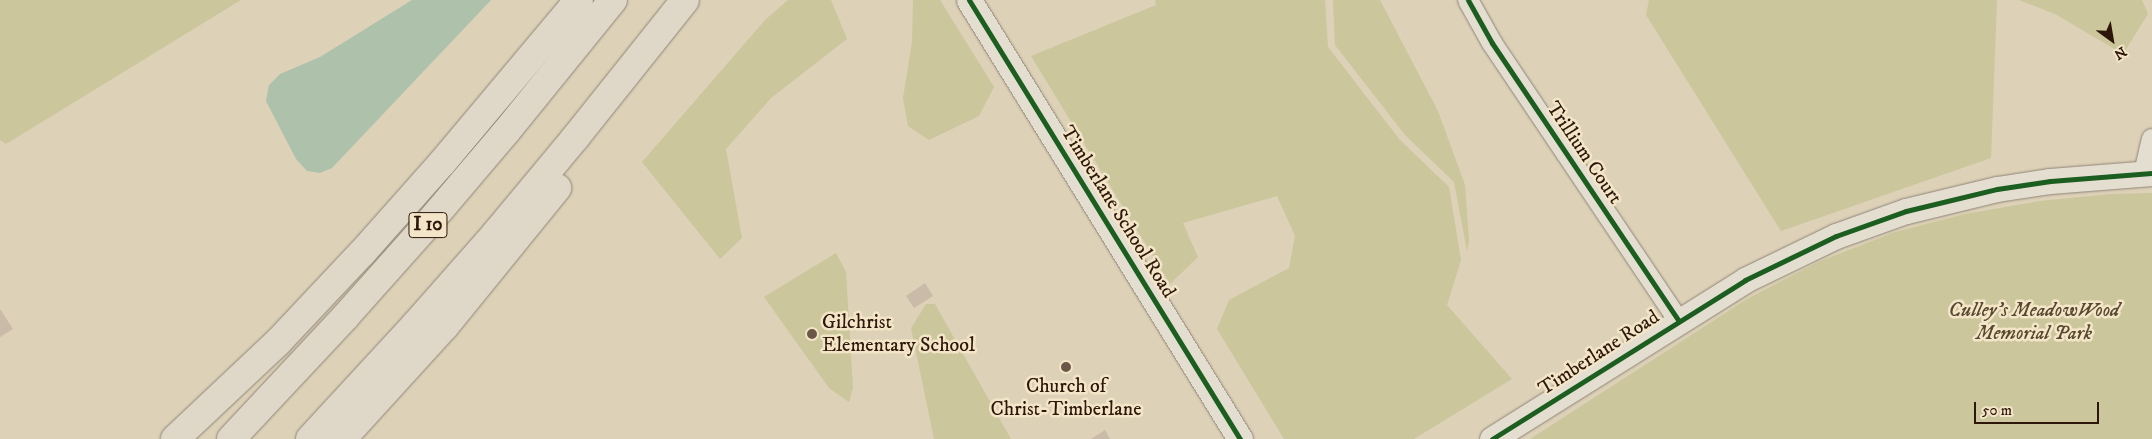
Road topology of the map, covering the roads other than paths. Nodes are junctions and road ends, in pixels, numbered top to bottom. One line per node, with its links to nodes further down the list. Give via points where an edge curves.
1 (579, 0): 10 (highway, via 362,253 278,342)
2 (612, 0): 11 (highway, I 10, via 427,226)
3 (685, 0): 12 (highway, via 491,238)
4 (691, 0): 13 (highway, via 600,131 523,231 445,326)
5 (969, 0): 14 (street, Timberlane School Road)
6 (1468, 0): 9 (street, Trillium Court, via 1492,43)
7 (2152, 139): 8 (street)
8 (2148, 173): 9 (street, Timberlane Road, via 1997,189 1906,211 1796,254 1744,280)
9 (1678, 320): 15 (street, Timberlane Road)
10 (175, 439)
11 (231, 439)
12 (310, 439)
13 (342, 439)
14 (1240, 439)
15 (1492, 439)

